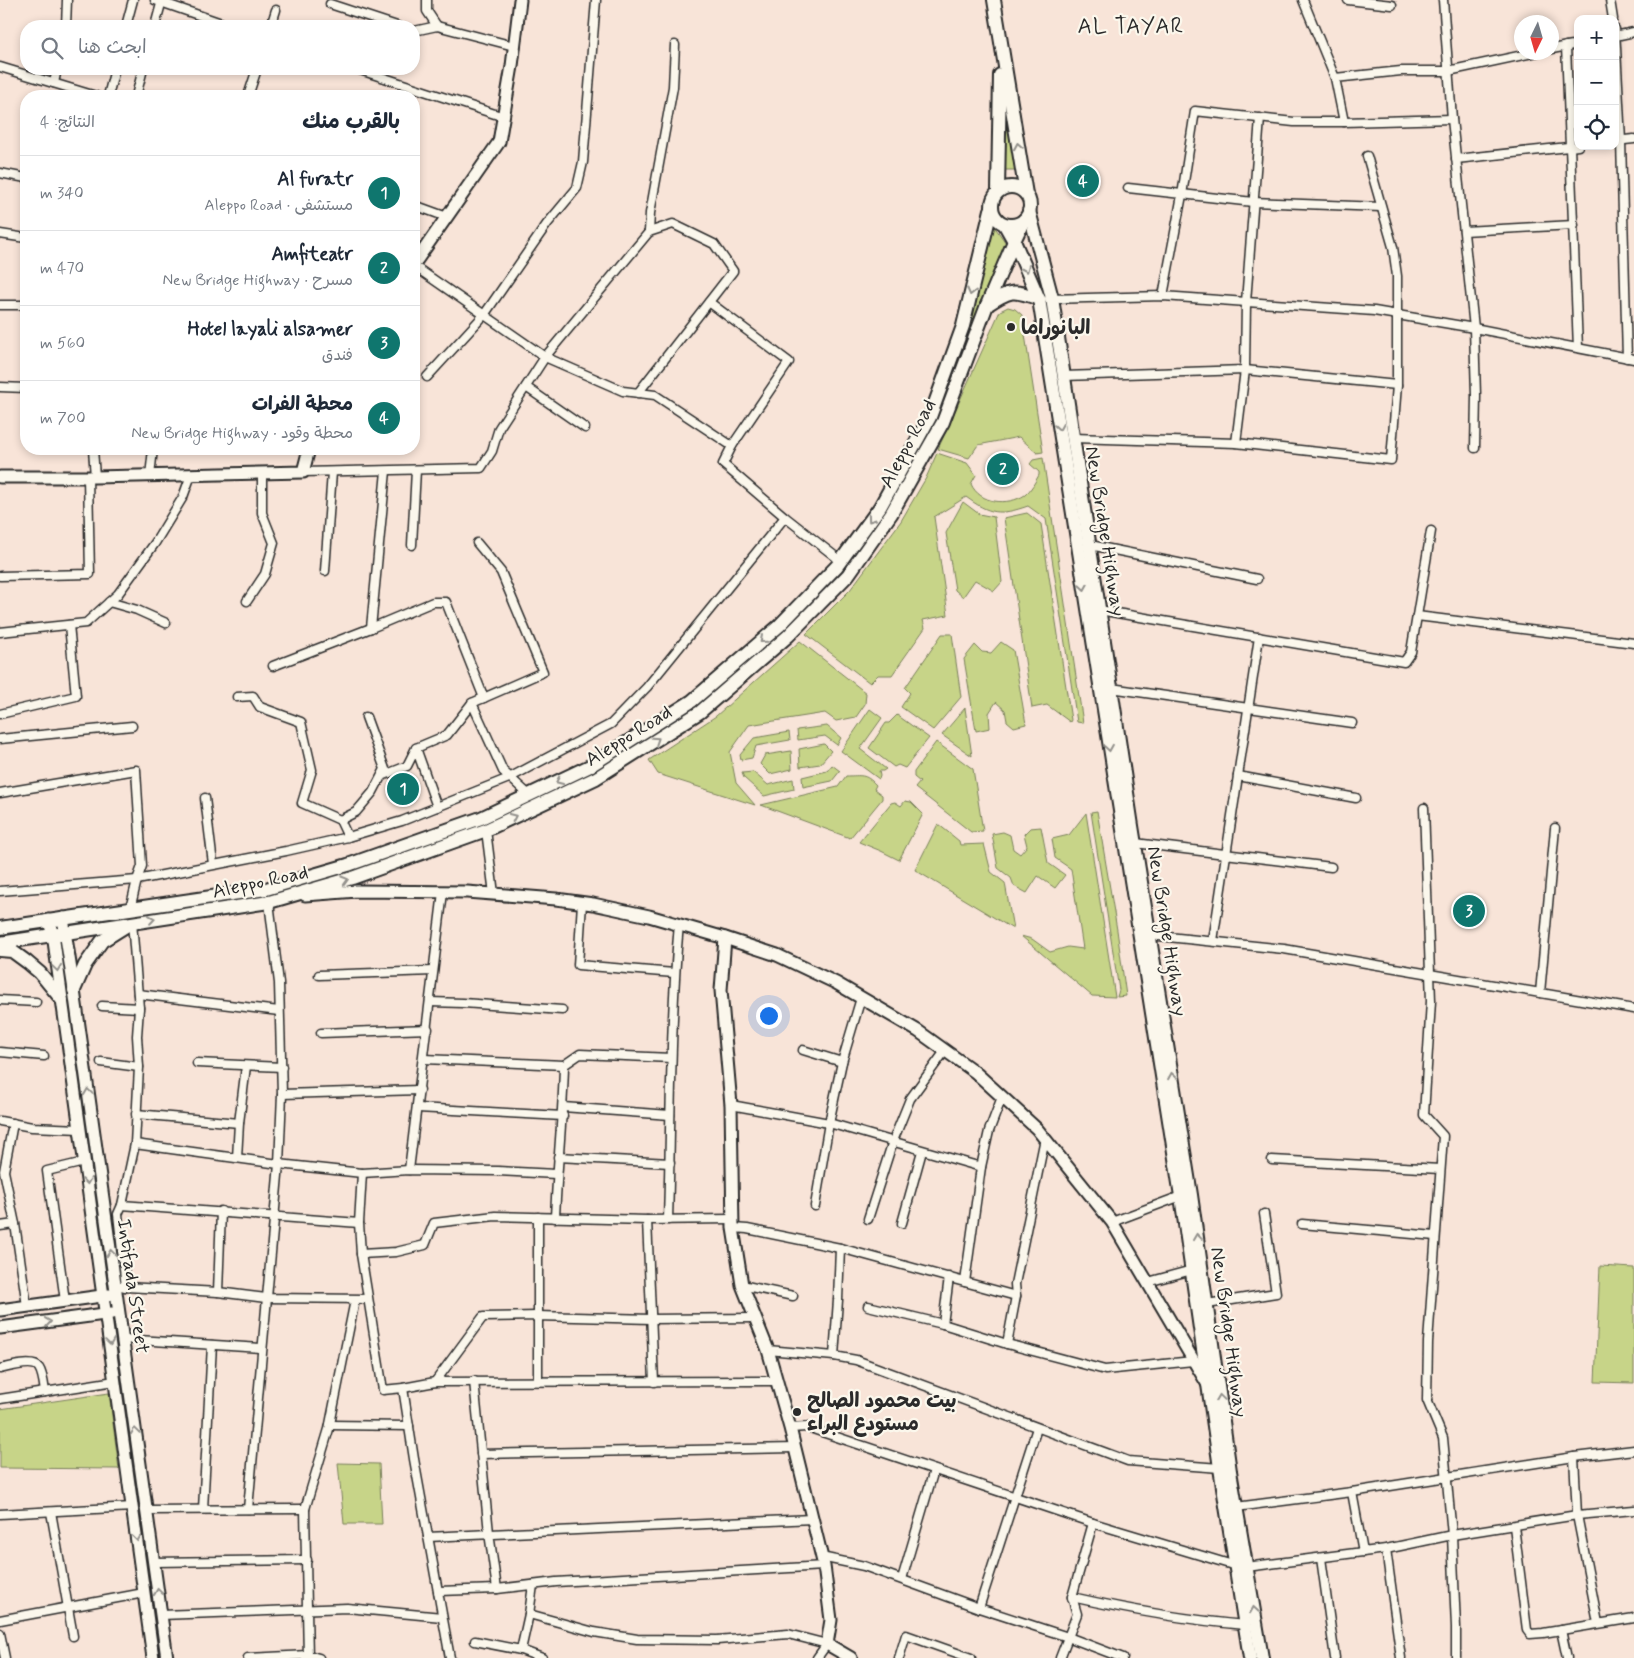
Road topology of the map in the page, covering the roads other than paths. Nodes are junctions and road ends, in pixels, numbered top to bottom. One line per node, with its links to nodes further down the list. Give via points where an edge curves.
1 (67, 0): 16 (street)
2 (133, 0): 17 (street)
3 (427, 0): 22 (street, via 427,11)
4 (520, 0): 29 (main road)
5 (596, 0): 90 (street, via 577,188 547,224)
6 (994, 0): 27 (main road)
7 (1303, 0): 43 (street)
8 (1348, 0): 13 (street)
9 (1443, 0): 35 (street)
10 (1610, 0): 15 (street)
11 (159, 1): 18 (street); 19 (street)
12 (330, 4): 21 (street)
13 (1392, 5)
14 (276, 10): 20 (street)
15 (1612, 15)
16 (66, 20)
17 (128, 20)
18 (156, 20)
19 (213, 20)
20 (273, 20)
21 (379, 20)
22 (437, 26): 23 (street); 29 (street)
23 (420, 30)
24 (1634, 32): 25 (street)
25 (1619, 33)
26 (675, 45): 76 (street, via 673,87)
27 (1000, 45): 64 (main road); 65 (main road, one-way to 27)
28 (1574, 45): 30 (street)
29 (514, 46): 50 (main road)
30 (1566, 46): 31 (street); 56 (street)
31 (1559, 48)
32 (1514, 57): 35 (street)
33 (1616, 60): 49 (street)
34 (0, 67): 36 (street)
35 (1448, 71): 43 (street, via 1400,71); 52 (street)
36 (20, 73)
37 (27, 75): 44 (street)
38 (56, 75): 44 (street)
39 (113, 75): 46 (street)
40 (141, 75): 47 (street)
41 (255, 75): 48 (street)
42 (375, 75): 50 (street)
43 (1334, 78): 53 (street)
44 (54, 83): 45 (street)
45 (76, 90)
46 (110, 90)
47 (138, 90)
48 (250, 90)
49 (1617, 105)
50 (504, 117): 72 (main road, via 499,142)
51 (1260, 118): 53 (street); 66 (street, via 1195,111); 67 (street)
52 (1452, 119): 53 (street); 60 (street)
53 (1344, 122)
54 (1634, 139): 55 (street)
55 (1619, 141)
56 (1574, 146): 60 (street)
57 (1574, 150): 74 (street)
58 (1619, 150): 95 (street)
59 (1367, 156): 69 (street)
60 (1456, 159): 75 (street)
61 (0, 173): 62 (street)
62 (20, 177)
63 (1128, 188): 66 (street)
64 (998, 192): 65 (main road, via 1010,187); 70 (main road, via 992,200)
65 (1026, 194): 71 (main road, via 1030,206)
66 (1182, 194): 67 (street); 82 (street)
67 (1253, 202): 69 (street); 86 (street)
68 (420, 206): 72 (street)
69 (1381, 207): 91 (street, via 1393,247)
70 (991, 210): 73 (main road); 126 (main road, Aleppo Road, one-way to 126, via 963,326 930,417 880,507)
71 (1027, 216): 73 (main road, via 1015,225); 79 (main road, Aleppo Road); 83 (main road, New Bridge Highway)
72 (447, 217): 80 (main road)
73 (1005, 225): 79 (main road, New Bridge Highway)
74 (1574, 225): 75 (street); 93 (street)
75 (1464, 231): 92 (street)
76 (649, 232): 85 (street, via 673,224 714,244 733,271); 94 (street)
77 (0, 234): 78 (street)
78 (20, 237)
79 (1014, 241): 84 (main road, New Bridge Highway, one-way to 84); 89 (main road, Aleppo Road)
80 (420, 256)
81 (420, 269): 90 (street)
82 (1163, 296): 83 (street); 86 (street)
83 (1052, 298): 84 (street); 97 (main road, New Bridge Highway)
84 (1039, 299): 89 (main road, via 1014,292 1004,294); 249 (main road, New Bridge Highway, one-way to 249)
85 (709, 302): 103 (street); 107 (street, via 789,362)
86 (1246, 302): 91 (street); 96 (street)
87 (0, 305): 88 (street)
88 (20, 305)
89 (987, 305): 163 (main road, Aleppo Road, one-way to 89, via 596,778 700,712 788,636 848,575 891,514 943,422)
90 (484, 315): 94 (street); 98 (street)
91 (1398, 315): 92 (street); 99 (street)
92 (1474, 328): 93 (street); 108 (street)
93 (1578, 348): 95 (street)
94 (545, 358): 101 (street); 103 (street, via 623,391)
95 (1631, 359)
96 (1245, 370): 97 (street); 99 (street); 106 (street)
97 (1064, 376): 105 (main road, New Bridge Highway)
98 (427, 378)
99 (1397, 385): 106 (street, via 1391,460)
100 (0, 387): 102 (street)
101 (526, 387): 104 (street); 112 (street, via 499,428 492,451 481,468)
102 (20, 388)
103 (638, 393): 107 (street, via 655,395)
104 (585, 428)
105 (1073, 438): 106 (street); 125 (main road, New Bridge Highway)
106 (1236, 442)
107 (732, 446): 121 (street, via 723,464)
108 (1476, 448)
109 (92, 455): 120 (street)
110 (152, 455): 118 (street)
111 (307, 455): 114 (main road)
112 (416, 470): 113 (street); 124 (street)
113 (386, 471): 115 (street); 136 (street)
114 (303, 472): 115 (street); 116 (main road)
115 (332, 472): 127 (street)
116 (262, 473): 117 (main road); 130 (street, via 262,512 274,543 265,574)
117 (191, 475): 118 (main road); 131 (street, via 183,497 155,543)
118 (150, 476): 120 (main road)
119 (0, 477): 120 (main road)
120 (92, 477): 128 (street, via 90,574)
121 (785, 518): 126 (street); 154 (street, via 647,687 611,724)
122 (1431, 531): 133 (street)
123 (477, 543): 143 (street, via 501,572 542,672)
124 (412, 545)
125 (1090, 546): 129 (street); 132 (main road, New Bridge Highway)
126 (841, 561): 156 (main road, Aleppo Road, one-way to 156, via 779,626 692,701 590,766)
127 (325, 571)
128 (0, 576)
129 (1257, 579)
130 (247, 601)
131 (109, 602): 134 (street); 135 (street, via 86,623)
132 (1099, 610): 138 (street); 141 (main road, New Bridge Highway)
133 (1417, 616): 138 (street, via 1411,652 1404,662); 139 (street)
134 (166, 623)
135 (69, 625): 137 (street); 146 (street, via 76,696)
136 (371, 628): 140 (street); 143 (street, via 434,602 446,602)
137 (0, 632)
138 (1260, 637): 145 (street)
139 (1634, 643)
140 (272, 666)
141 (1111, 688): 145 (street); 165 (main road, New Bridge Highway)
142 (237, 697): 161 (street, via 253,696 260,707 301,722 312,770 302,803)
143 (484, 698): 144 (street)
144 (472, 703): 151 (street, via 447,736); 154 (street, via 503,772)
145 (1248, 708): 148 (street); 153 (street)
146 (0, 714)
147 (366, 717): 152 (street, via 385,769)
148 (1352, 723)
149 (132, 726): 150 (street)
150 (0, 739)
151 (416, 748): 152 (street, via 407,766); 159 (street)
152 (382, 776): 161 (street, via 356,812)
153 (1238, 776): 158 (street); 166 (street)
154 (509, 778): 156 (street); 159 (street)
155 (0, 793): 169 (street, via 136,770 142,866)
156 (529, 795): 176 (main road, Aleppo Road, via 481,818 348,865 266,889)
157 (206, 798): 167 (street)
158 (1356, 798)
159 (437, 807): 164 (street)
160 (1424, 808): 190 (street)
161 (340, 820): 164 (street)
162 (1555, 828): 193 (street)
163 (486, 830): 172 (street); 173 (main road, Aleppo Road, one-way to 163, via 352,878)
164 (348, 837): 167 (street)
165 (1135, 843): 166 (street); 183 (main road, New Bridge Highway)
166 (1226, 854): 168 (street); 185 (street)
167 (213, 864): 169 (street)
168 (1330, 868)
169 (136, 880): 170 (street); 176 (street)
170 (0, 891)
171 (443, 892): 172 (main road); 173 (main road, via 357,891); 188 (street)
172 (494, 894): 175 (main road)
173 (290, 896): 174 (main road, Aleppo Road)
174 (269, 902): 179 (main road, Aleppo Road, one-way to 174); 204 (street, via 279,983)
175 (582, 903): 180 (main road); 189 (street, via 578,965)
176 (130, 909): 177 (main road, Aleppo Road)
177 (62, 918): 178 (main road, Aleppo Road); 182 (main road, Intifada Street)
178 (48, 920): 181 (main road, Aleppo Road); 182 (main road, Intifada Street)
179 (132, 922): 182 (main road, Aleppo Road); 192 (main road, via 102,941 85,965); 194 (street)
180 (678, 924): 184 (main road); 189 (street)
181 (0, 928)
182 (59, 933): 186 (main road, Aleppo Road); 192 (main road, Intifada Street); 197 (main road, Intifada Street, one-way to 197)
183 (1150, 935): 185 (street); 284 (main road, New Bridge Highway, one-way to 183)
184 (724, 938): 195 (main road, via 777,955); 223 (main road, via 721,990)
185 (1213, 940): 190 (street)
186 (0, 943)
187 (0, 950): 197 (main road, via 12,951 40,972)
188 (434, 971): 191 (street); 199 (street)
189 (674, 973): 211 (street)
190 (1430, 974): 193 (street); 245 (street, via 1424,1115 1443,1136)
191 (318, 975)
192 (74, 990): 275 (main road, Intifada Street, one-way to 192)
193 (1540, 993): 202 (street)
194 (138, 994): 201 (street); 204 (street)
195 (862, 998): 208 (main road); 214 (street)
196 (0, 1000): 198 (street)
197 (62, 1000): 233 (main road, Intifada Street)
198 (36, 1002)
199 (430, 1002): 203 (street); 205 (street)
200 (102, 1006): 201 (street)
201 (139, 1008): 218 (street)
202 (1634, 1009)
203 (562, 1010)
204 (279, 1011): 219 (street)
205 (428, 1029): 206 (street); 212 (street)
206 (321, 1033)
207 (803, 1050): 214 (street)
208 (946, 1051): 222 (main road); 235 (street, via 910,1099)
209 (0, 1052): 210 (street)
210 (44, 1056)
211 (671, 1058): 216 (street, via 580,1054); 227 (street)
212 (424, 1059): 216 (street); 220 (street)
213 (101, 1062): 218 (street)
214 (842, 1062): 232 (street)
215 (197, 1063): 217 (street)
216 (564, 1065): 224 (street)
217 (246, 1066): 219 (street); 231 (street)
218 (139, 1067): 226 (street)
219 (282, 1067): 221 (street)
220 (420, 1090): 221 (street); 225 (street)
221 (282, 1094): 243 (street)
222 (1002, 1096): 234 (main road); 244 (street, via 989,1131)
223 (731, 1105): 232 (street); 264 (main road)
224 (563, 1107): 227 (street); 228 (street)
225 (418, 1108): 228 (street); 246 (street)
226 (136, 1114): 231 (street); 236 (street)
227 (670, 1115): 242 (street)
228 (563, 1116): 238 (street)
229 (0, 1121): 230 (street)
230 (13, 1123): 233 (street); 263 (street, via 4,1171)
231 (239, 1123): 239 (street)
232 (829, 1123): 235 (street); 251 (street)
233 (80, 1129): 241 (main road, Intifada Street)
234 (1044, 1138): 261 (main road); 279 (street, via 1015,1284)
235 (893, 1141): 237 (street); 257 (street)
236 (135, 1144): 239 (street); 250 (street)
237 (922, 1151): 244 (street); 260 (street)
238 (558, 1157): 242 (street); 248 (street)
239 (237, 1158): 243 (street)
240 (1272, 1160): 245 (street)
241 (84, 1162): 277 (main road, Intifada Street, one-way to 277); 283 (street, via 47,1172)
242 (670, 1163): 259 (street)
243 (279, 1164): 247 (street); 254 (street)
244 (981, 1167): 272 (street)
245 (1440, 1169): 267 (street)
246 (409, 1170): 247 (street); 248 (street)
247 (362, 1173): 262 (street)
248 (556, 1174): 256 (street)
249 (1181, 1196): 261 (street); 270 (main road, New Bridge Highway)
250 (122, 1205): 252 (street); 275 (street, via 118,1214)
251 (815, 1206)
252 (221, 1211): 254 (street); 276 (street)
253 (1264, 1214): 284 (street, via 1276,1293)
254 (274, 1216): 262 (street); 280 (street)
255 (538, 1217): 256 (street); 269 (street, via 495,1216 434,1224 425,1245 396,1252); 290 (street)
256 (555, 1218): 258 (street)
257 (868, 1219)
258 (647, 1220): 259 (street); 292 (street)
259 (668, 1220): 264 (street)
260 (902, 1222)
261 (1112, 1222): 273 (main road)
262 (359, 1223): 269 (street)
263 (15, 1224): 266 (street); 285 (street)
264 (732, 1224): 268 (street); 274 (main road)
265 (1302, 1224): 267 (street)
266 (0, 1226)
267 (1435, 1236): 323 (street, via 1427,1400 1443,1438)
268 (840, 1248): 271 (street); 300 (street)
269 (361, 1254): 281 (street)
270 (1192, 1270): 273 (street); 309 (main road, New Bridge Highway)
271 (949, 1278): 272 (street); 293 (street)
272 (965, 1282): 279 (street)
273 (1148, 1282): 301 (main road)
274 (742, 1286): 278 (street); 291 (main road)
275 (119, 1288): 276 (street); 277 (main road); 288 (main road, Intifada Street)
276 (218, 1292): 280 (street)
277 (103, 1295): 283 (main road); 289 (main road, Intifada Street)
278 (793, 1296)
279 (1016, 1296): 296 (street)
280 (266, 1298): 282 (street); 298 (street)
281 (367, 1299): 282 (street); 310 (street, via 383,1390)
282 (355, 1300): 313 (street)
283 (65, 1301): 285 (main road)
284 (1207, 1304): 326 (main road, New Bridge Highway, one-way to 284)
285 (27, 1306): 287 (main road)
286 (868, 1306): 293 (street)
287 (0, 1310)
288 (119, 1312): 289 (main road); 295 (main road, Intifada Street)
289 (106, 1314): 294 (main road, one-way to 289); 303 (main road, Intifada Street, one-way to 303)
290 (537, 1316): 292 (street); 305 (street); 307 (street, via 483,1317)
291 (755, 1318): 292 (street); 299 (main road)
292 (651, 1319): 308 (street)
293 (943, 1324): 296 (street)
294 (0, 1328)
295 (123, 1339): 297 (street); 331 (main road, Intifada Street, one-way to 295)
296 (1007, 1344): 301 (street, via 1106,1370)
297 (212, 1345): 298 (street); 328 (street)
298 (262, 1348): 329 (street)
299 (768, 1350): 300 (street); 306 (main road)
300 (834, 1356): 316 (street, via 856,1360)
301 (1193, 1361): 309 (main road)
302 (0, 1368): 311 (street, via 36,1365)
303 (115, 1381): 311 (street); 327 (main road, Intifada Street)
304 (474, 1381): 305 (street); 307 (street); 319 (street)
305 (538, 1381): 308 (street)
306 (777, 1381): 308 (street); 315 (main road)
307 (435, 1382): 310 (street)
308 (654, 1382)
309 (1208, 1385): 321 (main road, New Bridge Highway)
310 (403, 1388): 314 (street)
311 (46, 1392): 312 (street)
312 (0, 1399)
313 (330, 1425): 314 (street); 330 (street)
314 (409, 1426): 341 (street)
315 (790, 1428): 317 (main road); 322 (street, via 807,1427)
316 (1037, 1428): 321 (street, via 1128,1461); 325 (street)
317 (795, 1448): 319 (street); 336 (main road)
318 (1634, 1450): 320 (street)
319 (481, 1454): 339 (street)
320 (1574, 1457): 323 (street); 335 (street)
321 (1220, 1468): 348 (main road, New Bridge Highway)
322 (934, 1470): 325 (street); 349 (street)
323 (1448, 1478): 324 (street); 340 (street)
324 (1352, 1492): 326 (street); 343 (street)
325 (1015, 1497): 337 (street); 356 (street)
326 (1236, 1507): 348 (main road, New Bridge Highway)
327 (132, 1508): 333 (street); 353 (main road, Intifada Street, one-way to 353)
328 (203, 1509): 329 (street); 331 (street)
329 (248, 1509): 330 (street)
330 (305, 1509): 345 (street)
331 (146, 1510): 347 (main road, Intifada Street)
332 (1634, 1510): 335 (street)
333 (51, 1512): 334 (street); 355 (street)
334 (0, 1514)
335 (1577, 1515): 338 (street); 363 (street)
336 (812, 1519): 339 (street); 346 (main road)
337 (1093, 1523): 348 (street); 354 (street)
338 (1514, 1526): 340 (street); 365 (street, via 1526,1630 1530,1634)
339 (489, 1533): 341 (street); 351 (street)
340 (1452, 1535): 342 (street); 390 (street)
341 (428, 1537): 352 (street)
342 (1386, 1549): 343 (street); 389 (street)
343 (1363, 1552): 344 (street)
344 (1321, 1558): 348 (street); 388 (street)
345 (307, 1560): 347 (street); 357 (street)
346 (822, 1561): 349 (street, via 864,1566); 350 (street); 370 (main road, via 831,1620)
347 (154, 1562): 359 (main road, Intifada Street, one-way to 347)
348 (1241, 1567): 364 (main road, New Bridge Highway); 387 (main road, New Bridge Highway, one-way to 348)
349 (902, 1579): 356 (street)
350 (533, 1585): 351 (street); 358 (street)
351 (497, 1589): 352 (street)
352 (439, 1591): 360 (street)
353 (144, 1593): 355 (street); 373 (main road, Intifada Street)
354 (1072, 1597): 364 (street); 368 (street, via 1077,1614)
355 (67, 1608): 362 (street); 367 (street)
356 (980, 1608): 368 (street)
357 (308, 1610): 359 (street); 360 (street, via 348,1608); 374 (street)
358 (529, 1614): 370 (street, via 594,1632 637,1639 717,1640 788,1634); 371 (street)
359 (161, 1615): 372 (main road, Intifada Street)
360 (442, 1617): 378 (street)
361 (1634, 1618): 363 (street)
362 (0, 1620)
363 (1598, 1623): 365 (street)
364 (1245, 1626): 386 (main road, New Bridge Highway)
365 (1560, 1630): 391 (street)
366 (0, 1633): 375 (street)
367 (73, 1636)
368 (1068, 1637): 384 (street); 385 (street)
369 (475, 1641): 371 (street)
370 (827, 1644): 380 (street); 381 (main road)
371 (521, 1650): 379 (street)
372 (166, 1654): 373 (street)
373 (153, 1655)
374 (308, 1657): 376 (street); 377 (street)
375 (5, 1658)
376 (248, 1658)
377 (319, 1658)
378 (450, 1658)
379 (542, 1658)
380 (817, 1658)
381 (852, 1658)
382 (899, 1658): 383 (street, via 906,1635)
383 (971, 1658)
384 (1060, 1658)
385 (1123, 1658)
386 (1250, 1658)
387 (1262, 1658)
388 (1335, 1658)
389 (1401, 1658)
390 (1456, 1658)
391 (1567, 1658)

